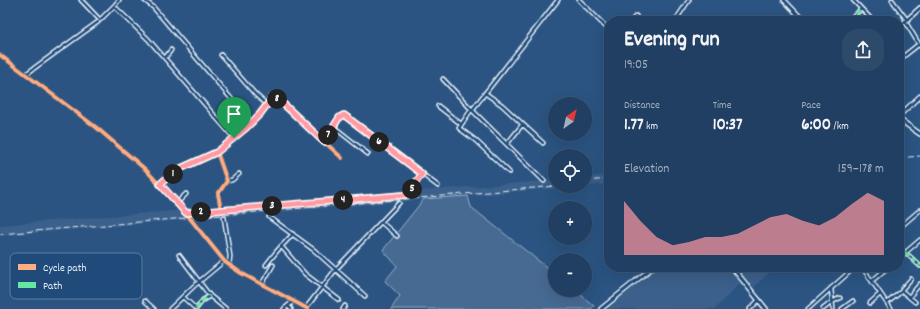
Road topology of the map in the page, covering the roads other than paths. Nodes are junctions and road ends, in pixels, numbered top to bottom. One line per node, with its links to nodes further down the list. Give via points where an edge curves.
1 (81, 0): 10 (street, via 100,20)
2 (119, 0): 10 (street)
3 (144, 0): 36 (street, via 153,7)
4 (558, 0): 30 (street)
5 (579, 0): 21 (street)
6 (689, 0): 13 (street)
7 (784, 0): 14 (main road)
8 (853, 0): 12 (street)
9 (892, 0): 17 (street)
10 (114, 6): 27 (street)
11 (920, 8): 19 (main road)
12 (861, 9): 15 (street); 16 (street)
13 (678, 16)
14 (799, 16)
15 (854, 16)
16 (867, 16)
17 (903, 16)
18 (904, 18): 19 (street)
19 (906, 21): 22 (street)
20 (98, 22): 28 (street)
21 (604, 25)
22 (919, 45): 26 (street)
23 (171, 50): 27 (street)
24 (0, 55): 28 (street)
25 (221, 55): 32 (street)
26 (904, 56)
27 (165, 58): 42 (street)
28 (26, 74): 54 (street, via 97,128)
29 (443, 79): 34 (street)
30 (485, 93): 34 (street); 39 (street, via 507,109)
31 (920, 96): 35 (street)
32 (267, 105): 36 (street); 43 (street, via 272,98 276,98)
33 (438, 106): 38 (street)
34 (472, 110): 38 (street); 45 (street)
35 (904, 111)
36 (252, 123): 42 (street)
37 (904, 123): 41 (main road)
38 (461, 124): 49 (street, via 460,128)
39 (522, 125): 44 (street); 45 (street)
40 (334, 127): 43 (street); 47 (street); 51 (street, via 344,115)
41 (920, 134)
42 (234, 138): 46 (street)
43 (324, 142): 48 (street)
44 (543, 143)
45 (507, 144): 53 (street)
46 (217, 152): 52 (street); 54 (street, via 175,171)
47 (368, 154)
48 (342, 158)
49 (509, 172)
50 (239, 174): 52 (street)
51 (422, 174): 55 (street); 59 (street, via 406,194)
52 (227, 181): 59 (street, via 218,194)
53 (544, 181)
54 (160, 184): 57 (street)
55 (438, 186)
56 (186, 194): 57 (street)
57 (177, 203): 61 (street)
58 (399, 203): 64 (street)
59 (221, 210): 61 (street)
60 (920, 210): 65 (street)
61 (186, 213): 72 (street)
62 (269, 217): 66 (street)
63 (224, 218): 72 (street, via 230,256)
64 (381, 222): 67 (street); 76 (street)
65 (904, 224)
66 (293, 234): 69 (street); 76 (street)
67 (397, 236)
68 (920, 240): 70 (street)
69 (281, 246): 73 (street); 87 (street)
70 (905, 252): 75 (street)
71 (179, 255): 84 (street)
72 (227, 263): 84 (street); 85 (street)
73 (266, 265)
74 (273, 265): 85 (street)
75 (920, 266)
76 (336, 269): 87 (street); 92 (street)
77 (647, 272): 112 (main road)
78 (736, 272): 97 (main road)
79 (850, 272): 88 (street)
80 (866, 272): 83 (street)
81 (882, 272): 83 (street)
82 (912, 279): 89 (street)
83 (872, 281): 90 (street)
84 (199, 282): 91 (street); 93 (street)
85 (262, 284): 102 (street)
86 (920, 284): 94 (street)
87 (321, 288): 96 (street); 105 (street)
88 (831, 289): 100 (street); 115 (street)
89 (902, 291): 94 (street); 104 (street)
90 (880, 294): 103 (street); 104 (street)
91 (210, 296): 108 (street); 109 (street)
92 (364, 296)
93 (183, 297): 107 (street); 108 (street)
94 (909, 297): 101 (street)
95 (840, 298): 100 (street)
96 (339, 300)
97 (759, 300): 113 (street); 114 (main road)
98 (145, 301): 106 (street)
99 (853, 301): 118 (street)
100 (832, 302): 116 (street); 117 (street)
101 (915, 302)
102 (291, 303): 105 (street); 110 (street); 111 (street)
103 (870, 303)
104 (887, 303): 119 (street)
105 (307, 308)
106 (154, 309)
107 (170, 309)
108 (196, 309)
109 (226, 309)
110 (284, 309)
111 (291, 309)
112 (601, 309)
113 (750, 309)
114 (766, 309)
115 (808, 309)
116 (823, 309)
117 (833, 309)
118 (842, 309)
119 (890, 309)

